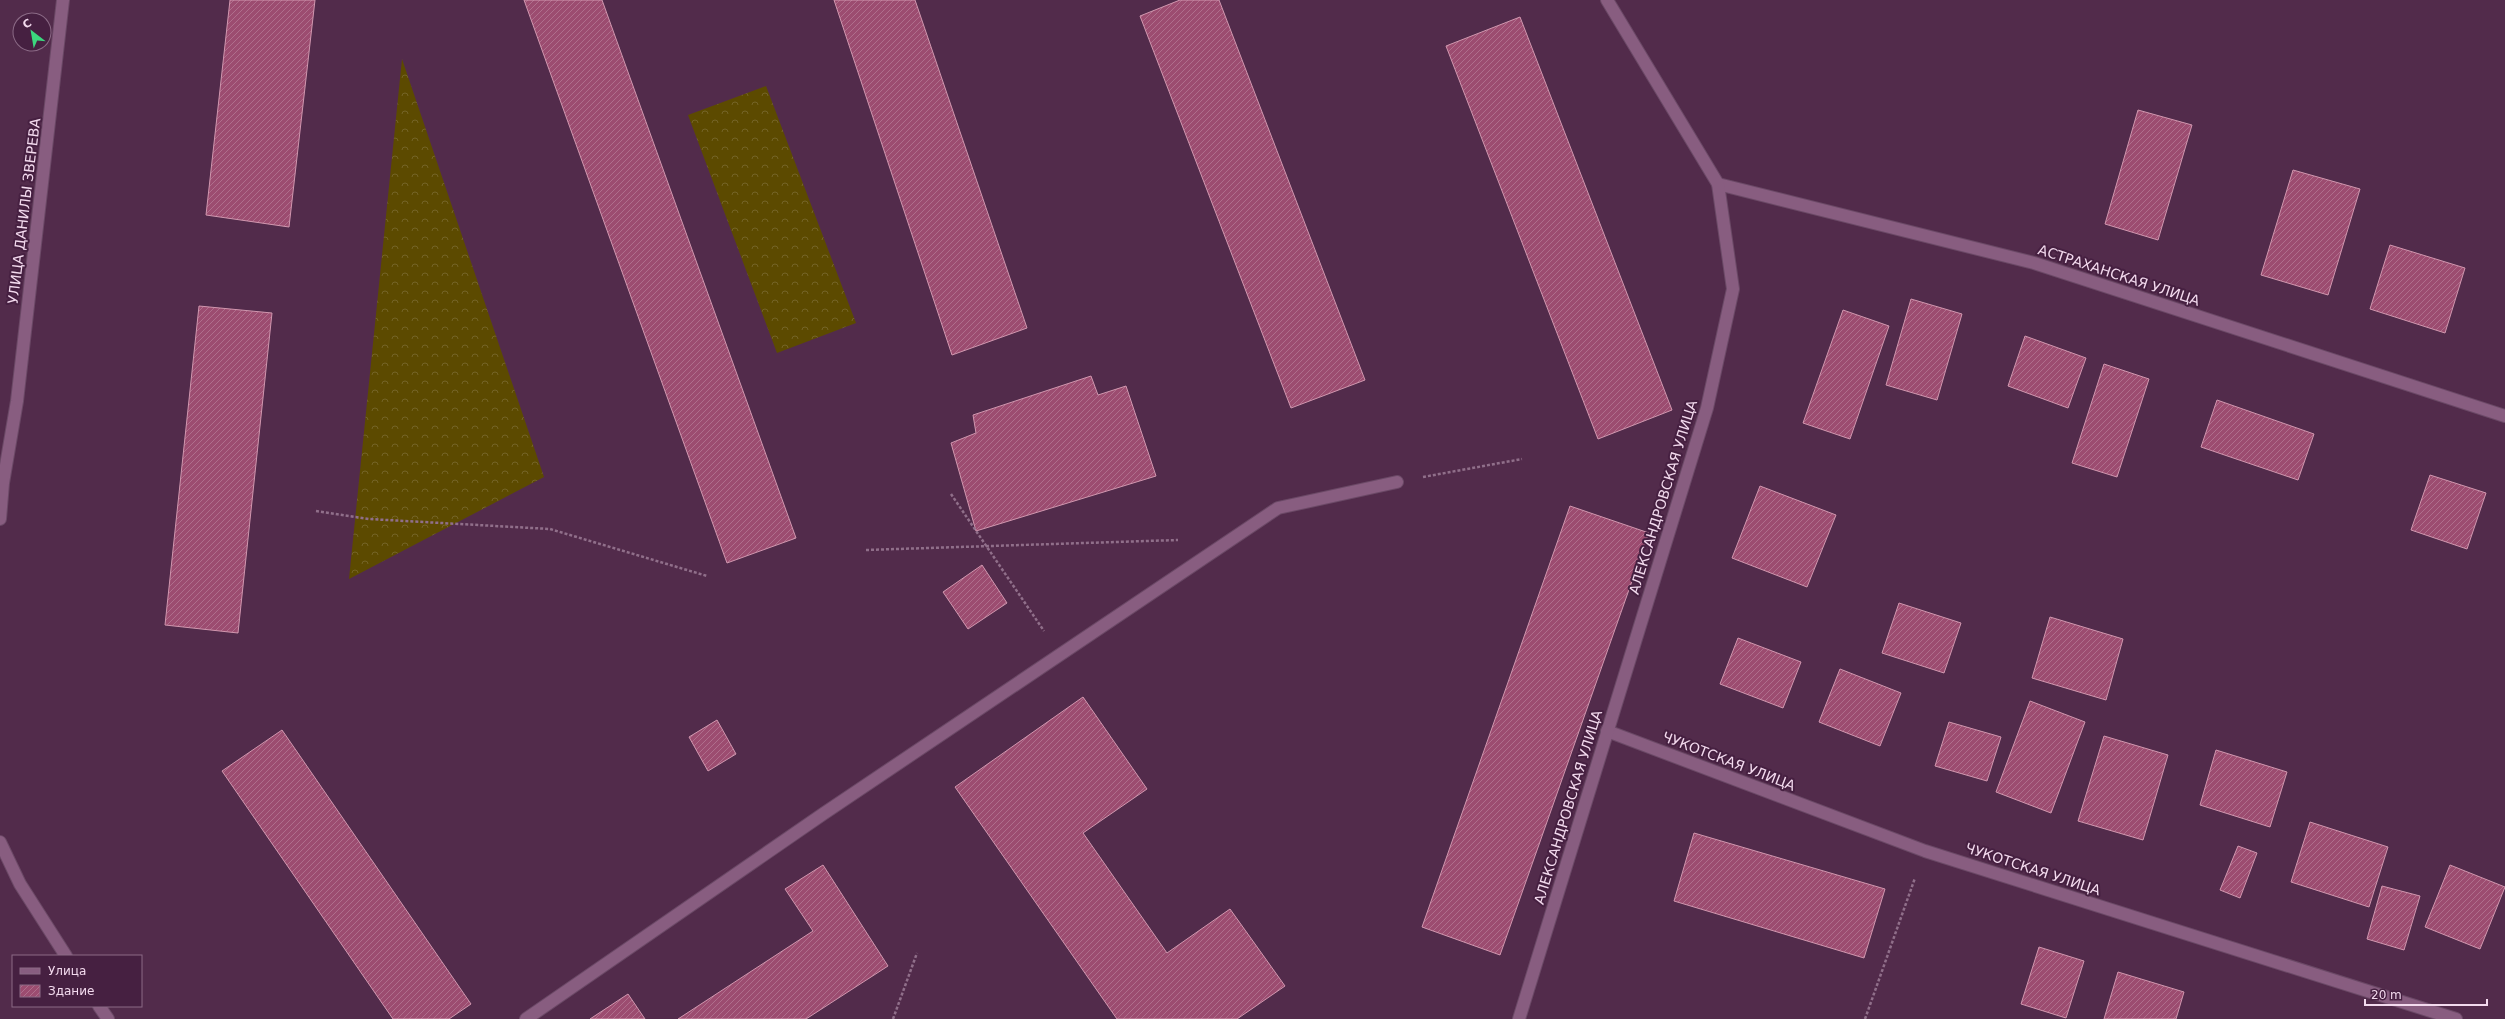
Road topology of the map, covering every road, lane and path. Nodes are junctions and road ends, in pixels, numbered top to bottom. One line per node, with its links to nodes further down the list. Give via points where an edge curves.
1 (63, 0): 9 (street, УЛИЦА ДАНИЛЫ ЗВЕРЕВА, via 17,401 3,483)
2 (1607, 0): 3 (street, АЛЕКСАНДРОВСКАЯ УЛИЦА)
3 (1718, 184): 4 (street, АСТРАХАНСКАЯ УЛИЦА, via 2034,263); 15 (street, АЛЕКСАНДРОВСКАЯ УЛИЦА, via 1734,289 1707,408)
4 (2505, 416)
5 (1522, 459): 6 (path)
6 (1397, 482): 14 (street, via 1278,508)
7 (951, 494): 11 (path)
8 (316, 512): 13 (path, via 369,519 550,529)
9 (0, 519)
10 (1184, 540): 11 (path)
11 (986, 545): 12 (path); 14 (path)
12 (866, 550)
13 (707, 576)
14 (1060, 654): 22 (street)
15 (1607, 731): 17 (street, ЧУКОТСКАЯ УЛИЦА); 24 (street, АЛЕКСАНДРОВСКАЯ УЛИЦА)
16 (0, 842): 19 (street, via 20,884)
17 (1925, 851): 25 (path); 26 (street, ЧУКОТСКАЯ УЛИЦА)
18 (917, 953): 23 (path)
19 (65, 955)
20 (100, 1007): 21 (street)
21 (108, 1019)
22 (526, 1019)
23 (893, 1019)
24 (1519, 1019)
25 (1865, 1019)
26 (2456, 1019)

